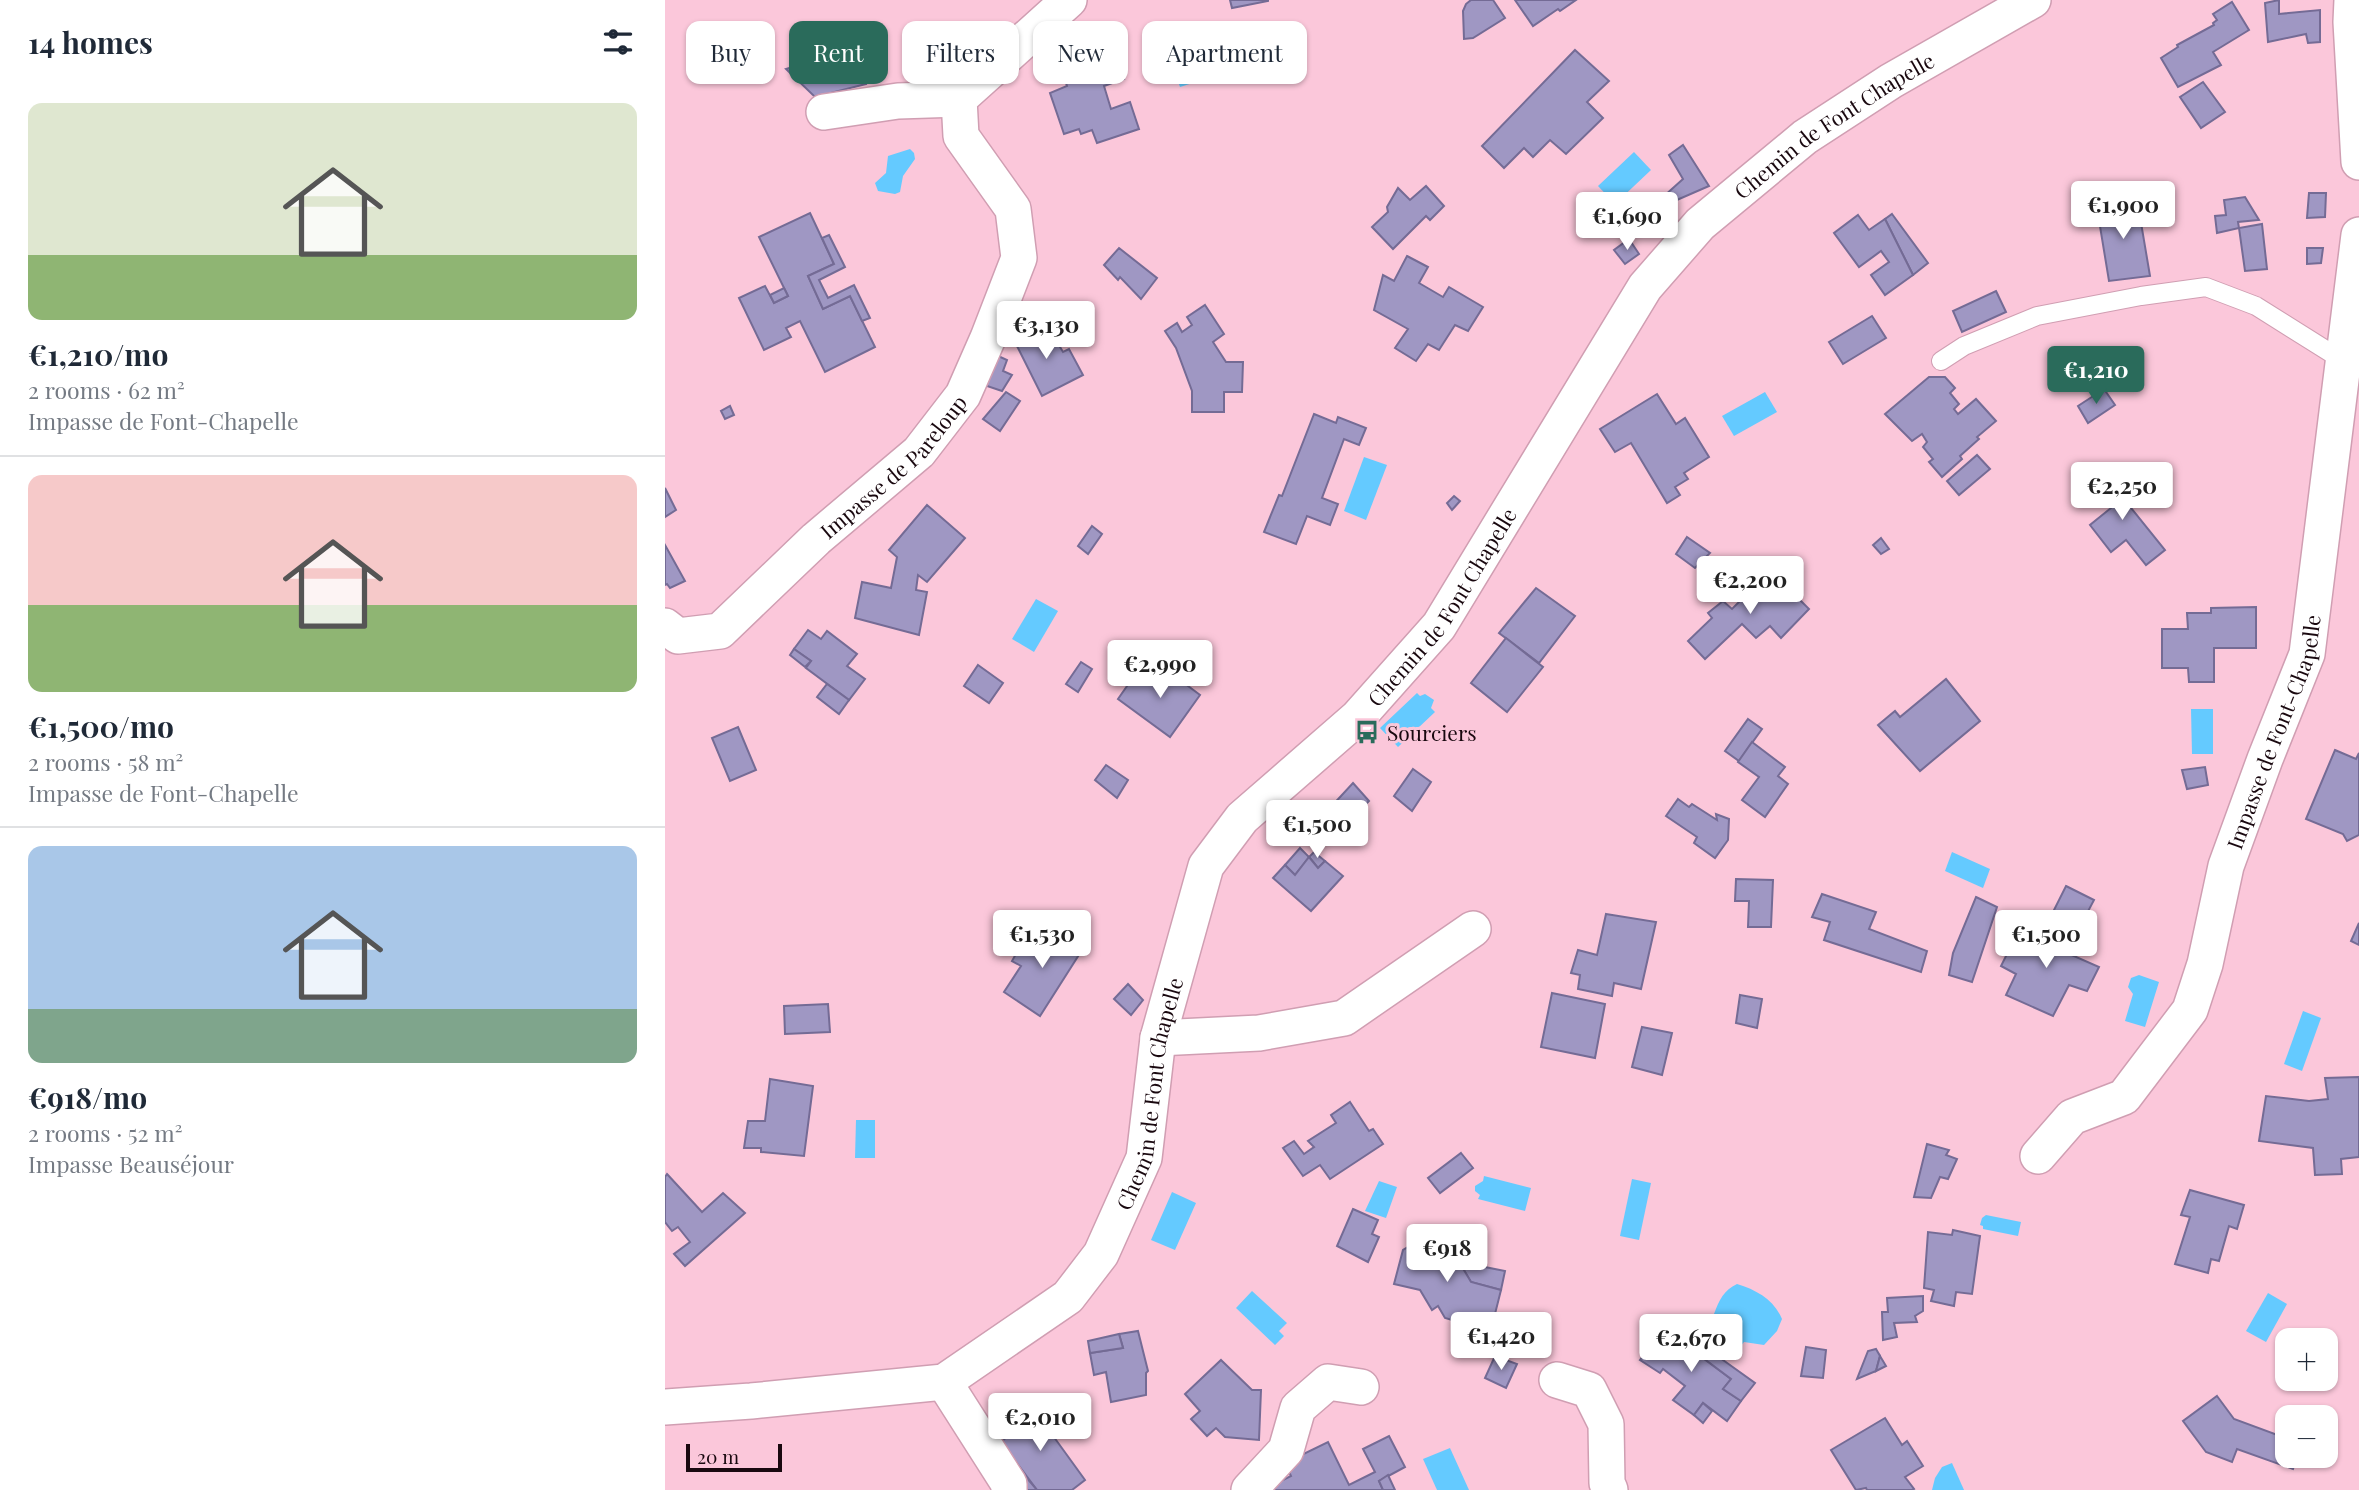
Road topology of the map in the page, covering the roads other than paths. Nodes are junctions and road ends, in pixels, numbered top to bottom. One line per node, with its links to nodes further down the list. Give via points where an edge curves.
1 (1069, 0): 4 (street)
2 (2033, 0): 12 (street, Chemin de Font Chapelle, via 1891,81 1805,137 1700,224 1645,287 1440,626 1358,717 1242,818 1206,866)
3 (2352, 0): 6 (street)
4 (959, 99): 5 (street, via 898,101); 10 (street, Impasse de Pareloup, via 961,136 1013,209 1019,258 963,395 919,452 720,631 678,636)
5 (824, 113)
6 (2359, 162)
7 (2359, 235): 9 (street, Impasse de Font-Chapelle)
8 (1941, 361): 9 (lane, via 1964,346 2037,316 2206,287 2256,306)
9 (2347, 385): 13 (street, Impasse de Font-Chapelle, via 2307,654 2226,866 2190,1010 2124,1097 2072,1117)
10 (665, 626)
11 (1473, 929): 12 (street, via 1344,1018 1259,1033)
12 (1159, 1038): 15 (street, Chemin de Font Chapelle, via 1144,1158 1101,1254 1068,1297)
13 (2038, 1156)
14 (1557, 1380): 20 (street, via 1588,1390 1606,1424)
15 (944, 1382): 17 (street, Chemin de Font Chapelle); 18 (street)
16 (1361, 1387): 19 (street, via 1328,1382 1298,1408 1286,1450)
17 (665, 1407)
18 (1009, 1490)
19 (1249, 1490)
20 (1611, 1490)

